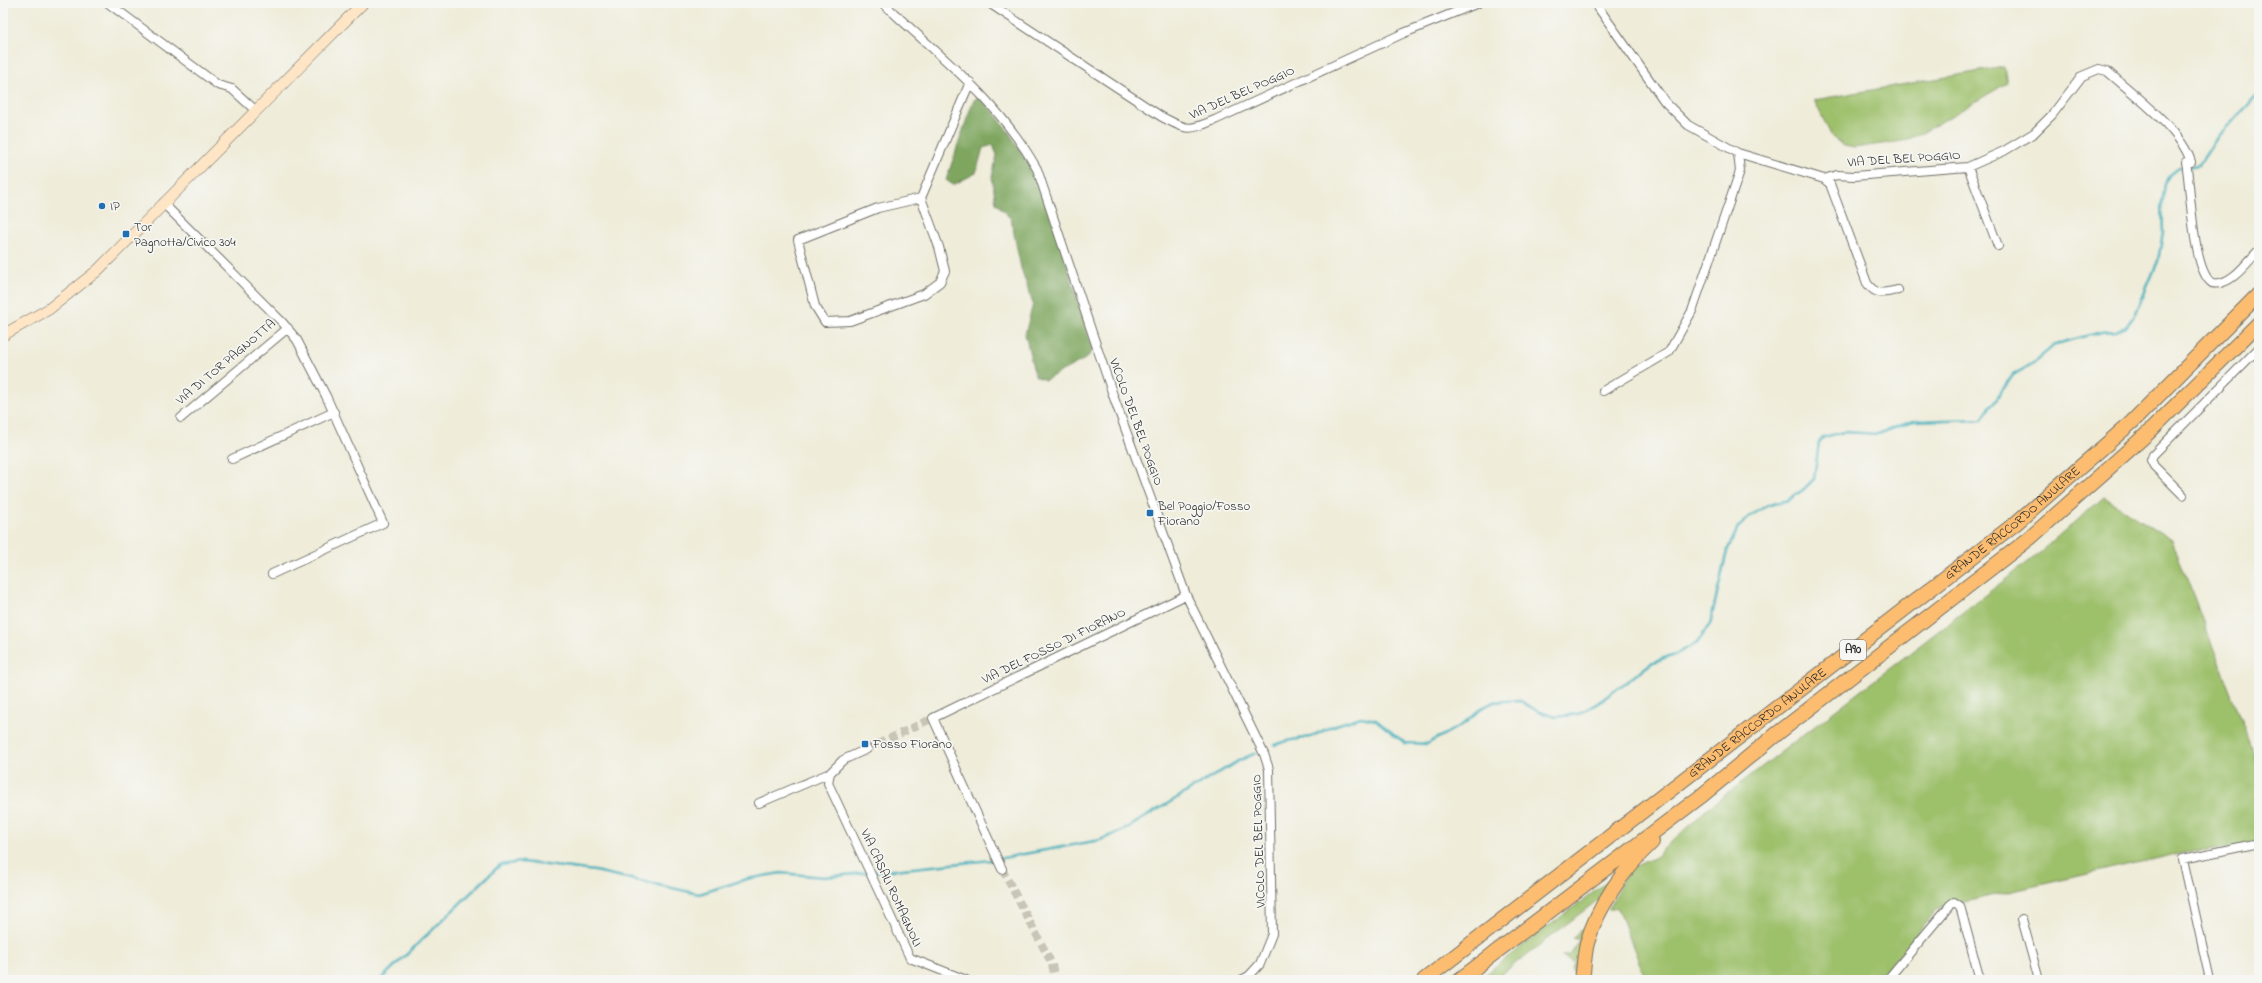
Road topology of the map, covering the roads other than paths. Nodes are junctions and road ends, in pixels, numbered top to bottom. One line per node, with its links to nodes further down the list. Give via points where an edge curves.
1 (108, 3): 8 (street, via 218,85 232,89)
2 (363, 3): 8 (street)
3 (883, 3): 7 (street, VICOLO DEL BEL POGGIO)
4 (989, 3): 5 (street, VIA DEL BEL POGGIO, via 1162,117 1182,128 1190,129 1404,33)
5 (1478, 3)
6 (1595, 3): 9 (street, VIA DEL BEL POGGIO, via 1665,102 1688,125)
7 (970, 82): 12 (street); 28 (street, VICOLO DEL BEL POGGIO, via 1003,116 1038,169 1112,392)
8 (255, 110): 13 (street)
9 (1738, 153): 11 (street, VIA DEL BEL POGGIO); 22 (street, via 1740,171 1692,311 1669,352)
10 (1968, 167): 11 (street, VIA DEL BEL POGGIO, via 1854,176 1837,175); 14 (street); 15 (street, VIA DEL BEL POGGIO, via 2004,151 2034,133 2052,115 2082,76 2099,69 2107,71 2170,129 2187,158 2198,253 2207,279 2212,283 2224,282 2234,276)
11 (1824, 179): 16 (street, via 1830,184 1872,291 1880,294)
12 (921, 198): 12 (street, via 945,271 940,282 924,294 850,321 825,322 815,306 798,240 878,208)
13 (163, 203): 19 (street, VIA DI TOR PAGNOTTA); 20 (street, via 81,286 49,309)
14 (1998, 246)
15 (2259, 250)
16 (1898, 290)
17 (2259, 294): 38 (highway, GRANDE RACCORDO ANULARE / A90, via 2132,422 2016,523)
18 (2259, 323): 31 (highway, GRANDE RACCORDO ANULARE / A90, via 2148,433 2036,533 1778,733)
19 (288, 328): 23 (street, VIA DI TOR PAGNOTTA); 24 (street, VIA DI TOR PAGNOTTA)
20 (3, 335)
21 (2259, 348): 26 (street, via 2153,454 2151,460 2154,466)
22 (1603, 391)
23 (334, 412): 25 (street); 27 (street, VIA DI TOR PAGNOTTA, via 383,523)
24 (181, 418)
25 (232, 459)
26 (2183, 495)
27 (272, 574)
28 (1186, 595): 34 (street, VIA DEL FOSSO DI FIORANO, via 933,718); 37 (street, VICOLO DEL BEL POGGIO, via 1258,740 1269,768 1272,934 1260,964 1249,976)
29 (867, 749): 30 (street, via 843,760)
30 (830, 772): 32 (street); 36 (street, VIA CASALI ROMAGNOLI, via 828,783 910,958)
31 (1700, 797): 39 (highway, GRANDE RACCORDO ANULARE / A90); 40 (highway, via 1648,846 1607,899 1587,943)
32 (759, 803)
33 (2259, 843): 44 (street, via 2183,859)
34 (1002, 869)
35 (2022, 919): 43 (street)
36 (966, 980)
37 (1241, 980)
38 (1424, 980)
39 (1459, 980)
40 (1582, 980)
41 (1887, 980): 42 (street, via 1954,902 1960,906)
42 (1980, 980)
43 (2039, 980)
44 (2210, 980)

